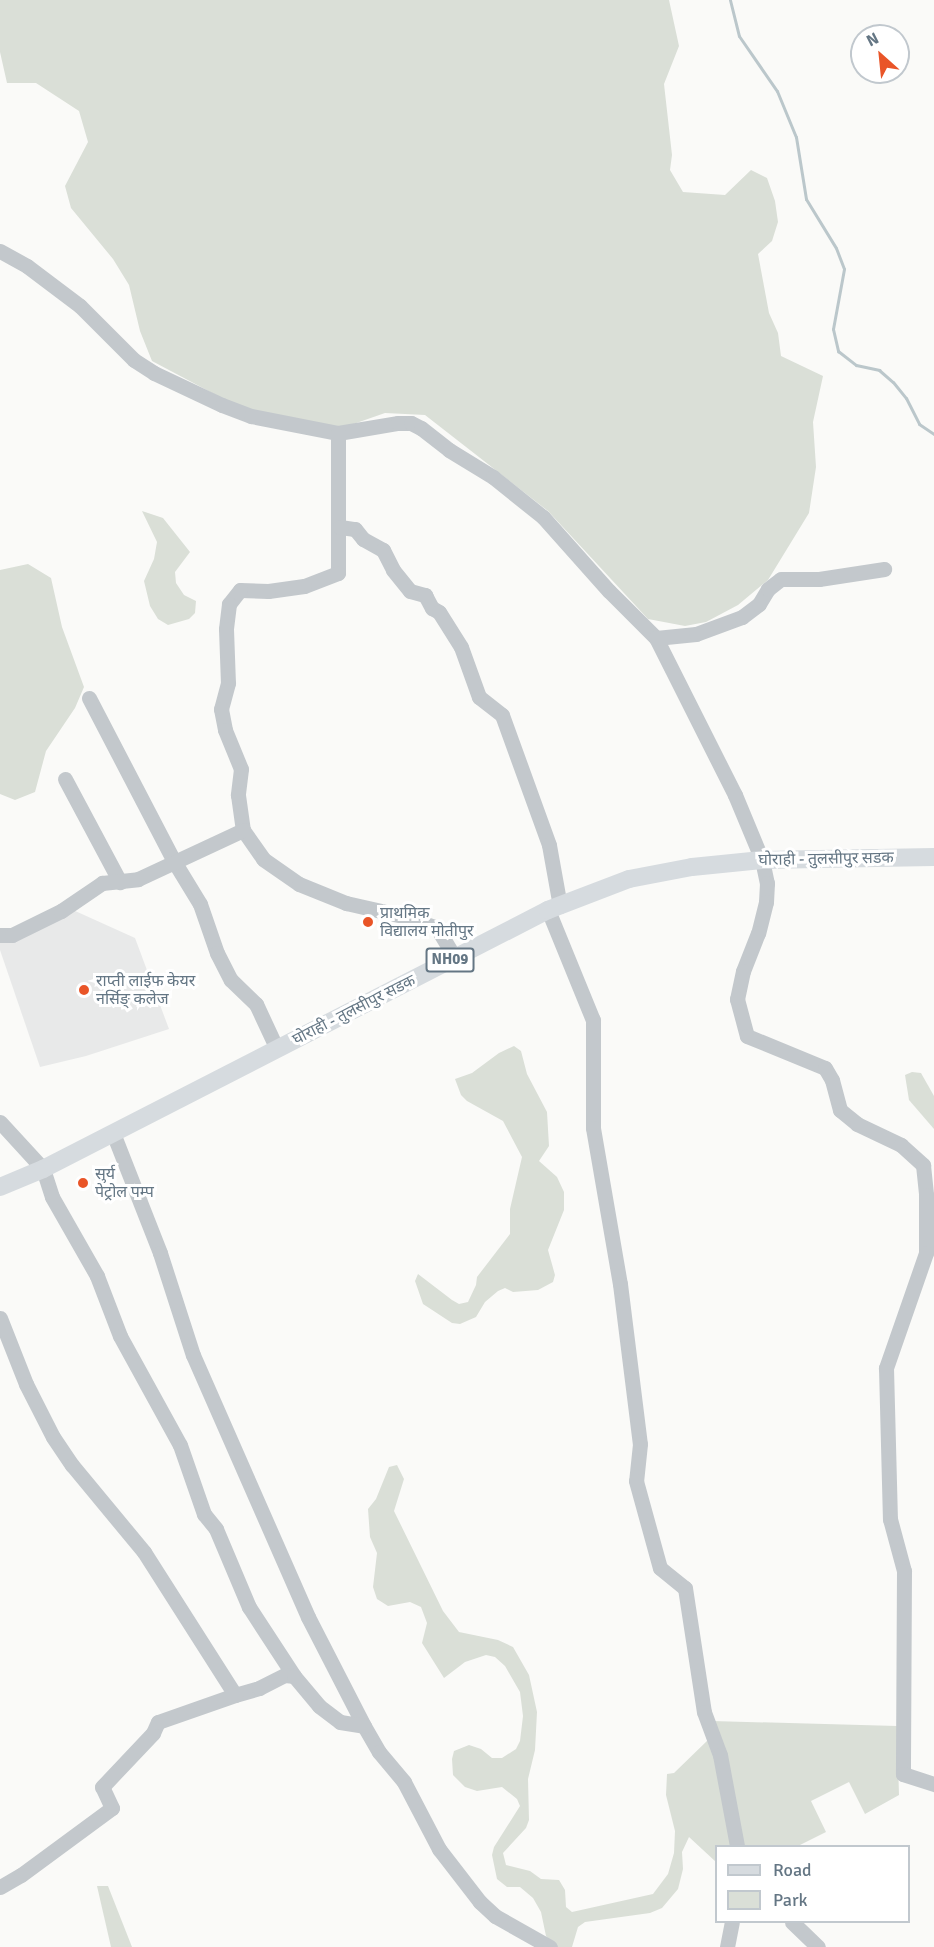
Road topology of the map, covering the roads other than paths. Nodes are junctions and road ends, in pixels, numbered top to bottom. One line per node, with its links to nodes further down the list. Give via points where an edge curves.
1 (0, 251): 2 (street, via 80,306 134,360 154,373 251,416)
2 (338, 433): 3 (street); 5 (street, via 398,423 420,428 493,477 543,517)
3 (340, 527): 8 (street, via 338,573 304,586 240,590 229,604 228,683 221,709 241,769 238,795); 13 (street, via 355,529 363,539 383,550 410,591 425,595 461,647 479,698 502,715 549,844)
4 (884, 569): 5 (street, via 819,579 781,579 742,617 696,634)
5 (656, 638): 10 (street, via 735,795)
6 (90, 698): 11 (street)
7 (65, 779): 12 (street)
8 (243, 830): 11 (street); 15 (street, via 263,859 299,884 346,903 438,928)
9 (934, 857): 10 (main road, घोराही - तुलसीपुर सडक / NH09)
10 (762, 860): 13 (main road, घोराही - तुलसीपुर सडक / NH09, via 648,874); 25 (street, via 766,902 737,999 747,1036 825,1068 840,1110 857,1124 902,1144 923,1166 926,1253 886,1368 886,1378 891,1519 904,1571 903,1774)
11 (175, 863): 12 (street, via 138,879); 16 (street, via 200,904 231,980 256,1004)
12 (120, 882): 14 (street, via 102,883 61,911 12,935)
13 (554, 908): 15 (main road, घोराही - तुलसीपुर सडक / NH09); 26 (street, via 593,1020 593,1128 620,1284 640,1444 636,1481 660,1569 685,1588 704,1712 720,1755)
14 (0, 935)
15 (455, 958): 16 (main road, घोराही - तुलसीपुर सडक / NH09)
16 (277, 1049): 18 (main road, घोराही - तुलसीपुर सडक / NH09)
17 (0, 1122): 19 (street)
18 (113, 1133): 19 (main road, घोराही - तुलसीपुर सडक / NH09); 24 (street, via 160,1253 193,1355 308,1617)
19 (43, 1169): 20 (main road, घोराही - तुलसीपुर सडक / NH09); 22 (street, via 52,1197 97,1276 120,1336 180,1445 204,1514 216,1529 249,1607)
20 (0, 1187)
21 (0, 1318): 23 (street, via 26,1384 53,1437 144,1552)
22 (294, 1676): 23 (street, via 285,1674); 24 (street, via 340,1722)
23 (235, 1695): 27 (street, via 158,1722 153,1733 102,1787 112,1808)
24 (364, 1726): 30 (street, via 404,1782 439,1849 480,1902 495,1916)
25 (934, 1784)
26 (737, 1845)
27 (0, 1887)
28 (732, 1923): 31 (street)
29 (793, 1923): 32 (street)
30 (550, 1947)
31 (727, 1947)
32 (818, 1947)

